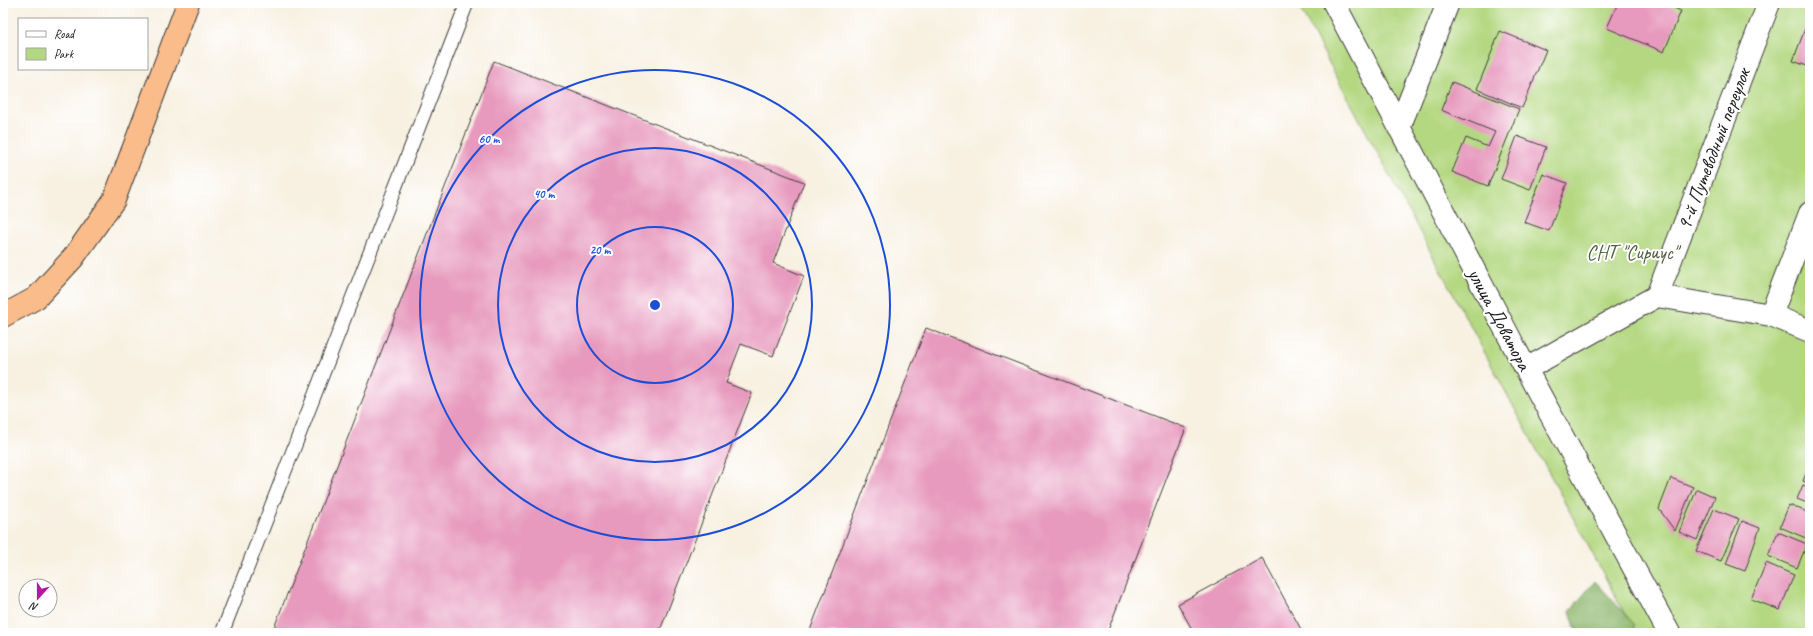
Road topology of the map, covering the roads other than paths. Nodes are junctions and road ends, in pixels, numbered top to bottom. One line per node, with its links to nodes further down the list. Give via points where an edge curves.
1 (188, 3): 10 (highway, via 114,200 73,258 36,298)
2 (467, 3): 14 (lane)
3 (1334, 3): 6 (street, улица Доватора)
4 (1448, 3): 6 (street)
5 (1769, 3): 8 (street, 9-й Путеводный переулок)
6 (1399, 128): 12 (street, улица Доватора)
7 (1810, 213): 9 (street)
8 (1657, 296): 9 (street); 12 (street)
9 (1771, 315): 11 (street)
10 (3, 316)
11 (1810, 331)
12 (1526, 369): 13 (street, улица Доватора)
13 (1674, 631)
14 (222, 633)

